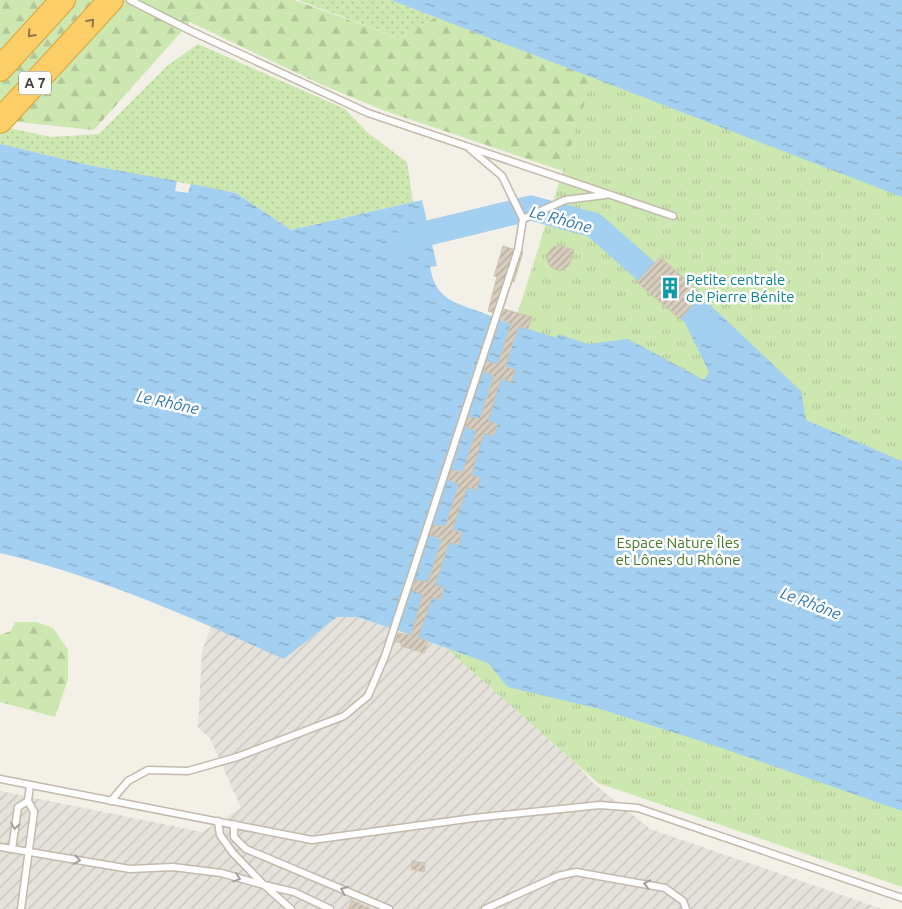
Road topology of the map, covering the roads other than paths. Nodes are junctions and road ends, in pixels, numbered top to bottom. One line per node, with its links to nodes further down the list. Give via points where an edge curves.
1 (63, 0): 4 (highway, A 7, one-way to 4)
2 (111, 0): 5 (highway, A 7, one-way to 2)
3 (130, 0): 6 (lane, via 368,113)
4 (0, 69)
5 (0, 121)
6 (470, 149): 7 (lane); 9 (lane, via 502,176)
7 (607, 194): 8 (lane); 9 (lane, via 565,200)
8 (673, 216)
9 (523, 219): 13 (lane, via 518,250 385,656 368,696 344,716 237,757 188,771 148,770 128,781)
10 (0, 779): 11 (lane)
11 (30, 785): 12 (lane); 13 (lane)
12 (28, 801): 17 (lane, one-way to 17, via 18,807); 18 (lane, via 34,812)
13 (111, 801): 14 (lane)
14 (218, 821): 15 (lane); 19 (lane, via 220,835)
15 (234, 824): 20 (lane, via 312,840 600,805 638,808); 24 (lane, one-way to 15, via 246,849 234,837)
16 (0, 847): 17 (lane)
17 (12, 849): 18 (lane)
18 (28, 852): 19 (lane, one-way to 19, via 130,869 196,868); 21 (lane)
19 (264, 885): 22 (lane); 23 (lane, via 294,892)
20 (902, 898)
21 (21, 909)
22 (291, 909)
23 (330, 909)
24 (389, 909)
25 (485, 909): 26 (lane, one-way to 25, via 683,901 665,888 576,872 558,876)
26 (686, 909)

